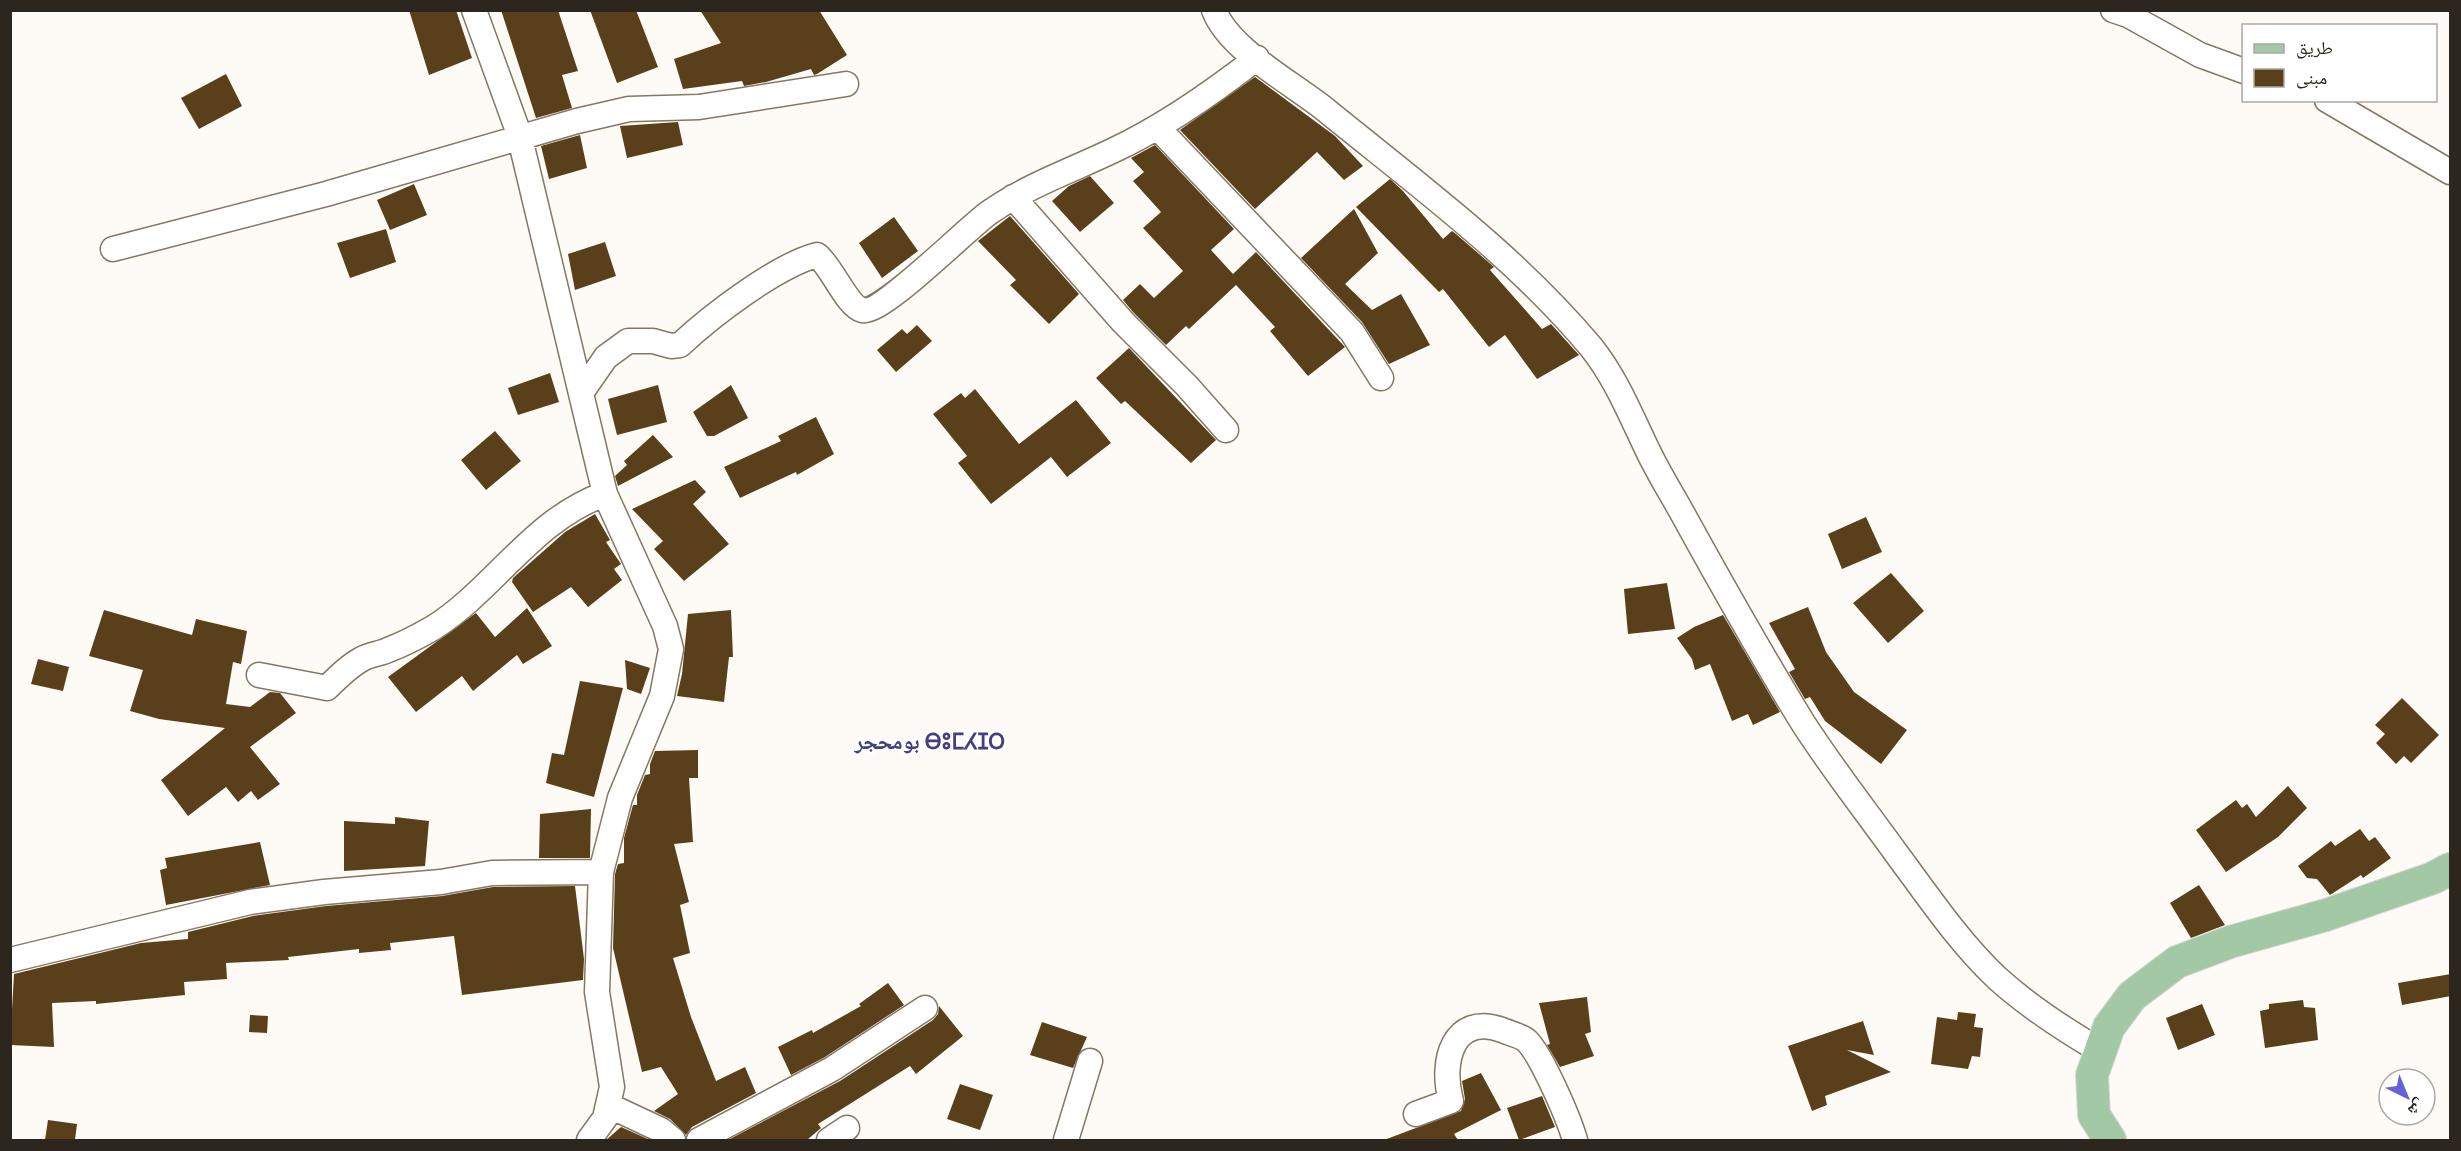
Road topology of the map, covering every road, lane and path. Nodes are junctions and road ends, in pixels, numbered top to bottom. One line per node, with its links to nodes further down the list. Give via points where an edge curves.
1 (474, 10): 9 (street)
2 (1214, 10): 4 (street, via 1220,26)
3 (2113, 10): 5 (street, via 2200,55)
4 (1257, 58): 8 (street); 22 (street, via 1468,227 1545,295 1594,351 1787,695 1857,799 1979,959 2030,1005)
5 (2242, 70)
6 (846, 84): 9 (street, via 699,107 629,110)
7 (2330, 102): 10 (street)
8 (1156, 128): 11 (street); 13 (street, via 1352,332)
9 (520, 139): 12 (street); 14 (street)
10 (2451, 172)
11 (1014, 197): 14 (street, via 988,213 874,309 863,310 853,304 827,263 817,255 801,259 746,294 680,345 628,341 606,357); 15 (street, via 1123,322)
12 (113, 249)
13 (1381, 378)
14 (580, 393): 16 (street)
15 (1226, 430)
16 (605, 494): 17 (street, via 582,502 548,526 460,608 434,627 387,651 364,657 327,688); 19 (street, via 665,626 671,649 663,696 620,798)
17 (259, 675)
18 (2451, 869): 22 (main road, via 2433,879 2177,962 2132,996 2109,1027)
19 (601, 872): 20 (street, via 492,873 250,902); 24 (street, via 597,992 612,1087)
20 (10, 960)
21 (925, 1008): 28 (street, via 832,1069)
22 (2099, 1050): 31 (main road, via 2092,1075 2094,1115)
23 (1090, 1061): 29 (street)
24 (610, 1106): 26 (street); 27 (street, via 661,1130)
25 (1416, 1114): 30 (street, via 1452,1101 1446,1064 1450,1054 1458,1038 1470,1027 1487,1025 1527,1040 1541,1062)
26 (589, 1140)
27 (673, 1140)
28 (699, 1140)
29 (1066, 1140)
30 (1575, 1140)
31 (2110, 1140)

